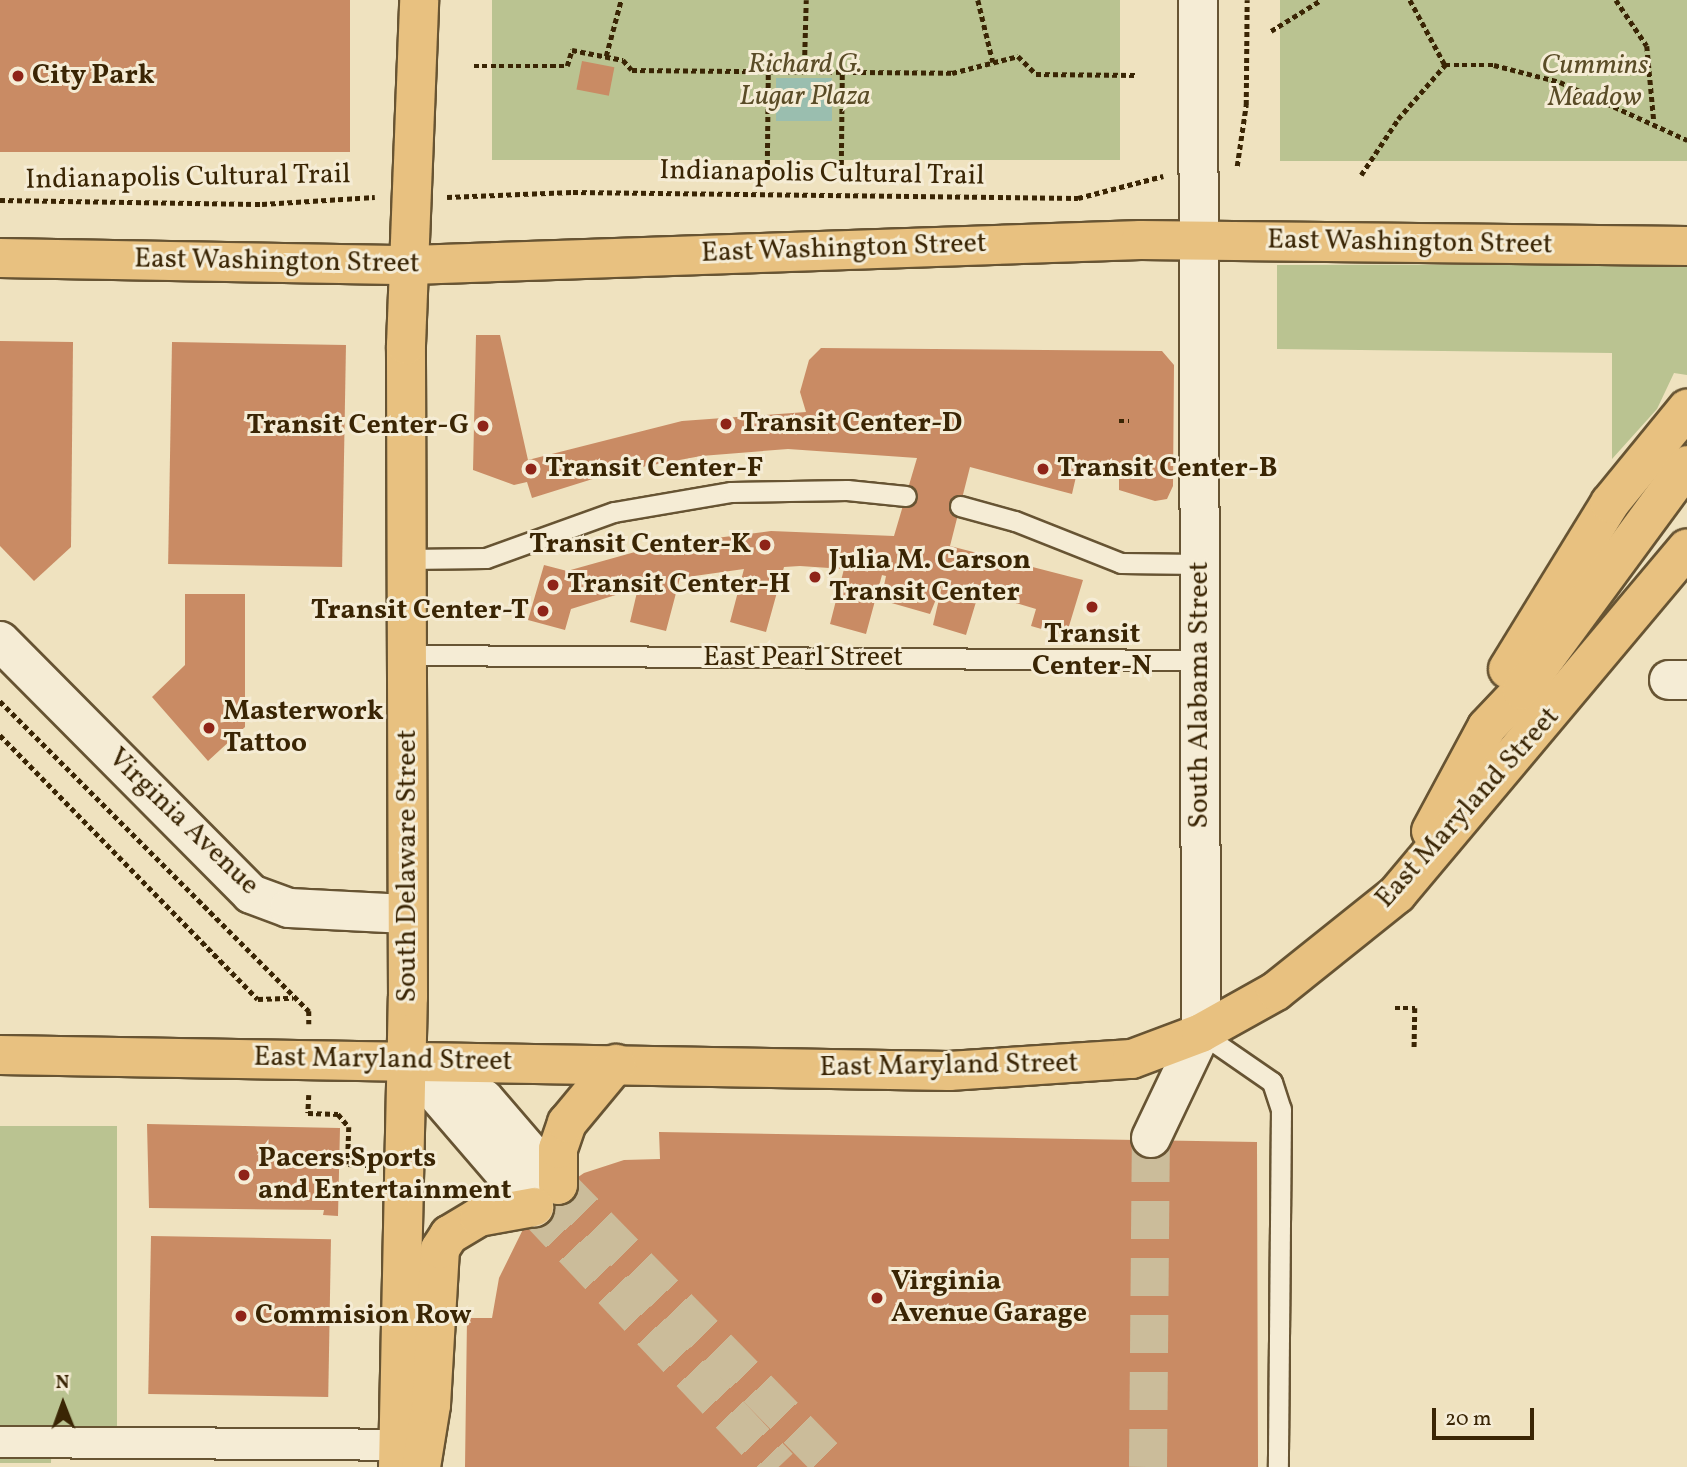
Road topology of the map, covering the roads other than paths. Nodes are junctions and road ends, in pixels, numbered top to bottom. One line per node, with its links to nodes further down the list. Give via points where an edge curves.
1 (419, 0): 7 (main road, South Delaware Street)
2 (1198, 0): 3 (main road, South Alabama Street)
3 (1197, 240): 4 (main road, East Washington Street); 7 (main road, East Washington Street); 15 (main road, South Alabama Street)
4 (1648, 246): 5 (main road, East Washington Street); 8 (main road, via 1672,258)
5 (1687, 246)
6 (0, 258): 7 (main road, East Washington Street)
7 (411, 265): 14 (main road, South Delaware Street)
8 (1687, 278)
9 (1687, 409): 19 (main road, via 1610,503 1503,677)
10 (1687, 465): 19 (main road, via 1522,690)
11 (906, 496): 14 (lane, via 836,489 731,492 614,512 486,558)
12 (960, 506): 15 (lane, via 1015,521 1121,563)
13 (1687, 548): 20 (main road, East Maryland Street)
14 (407, 559): 17 (main road, South Delaware Street)
15 (1199, 564): 18 (main road, South Alabama Street)
16 (0, 641): 21 (main road, Virginia Avenue, via 251,894 289,908)
17 (407, 655): 18 (lane, East Pearl Street); 21 (main road, South Delaware Street)
18 (1199, 660): 22 (main road, South Alabama Street)
19 (1487, 727): 20 (main road)
20 (1397, 894): 22 (main road, East Maryland Street)
21 (407, 914): 24 (main road, South Delaware Street)
22 (1201, 1051): 25 (main road, East Maryland Street, via 1012,1070); 26 (main road, South Alabama Street); 30 (lane, via 1272,1082 1281,1109)
23 (0, 1055): 24 (main road, East Maryland Street)
24 (407, 1059): 25 (main road, East Maryland Street); 27 (main road, via 484,1099); 29 (main road, South Delaware Street)
25 (616, 1064): 27 (main road, via 567,1123)
26 (1151, 1139)
27 (546, 1196): 29 (main road, via 479,1217 449,1235 440,1250 431,1405)
28 (0, 1442): 29 (street)
29 (406, 1460)
30 (1278, 1467)

